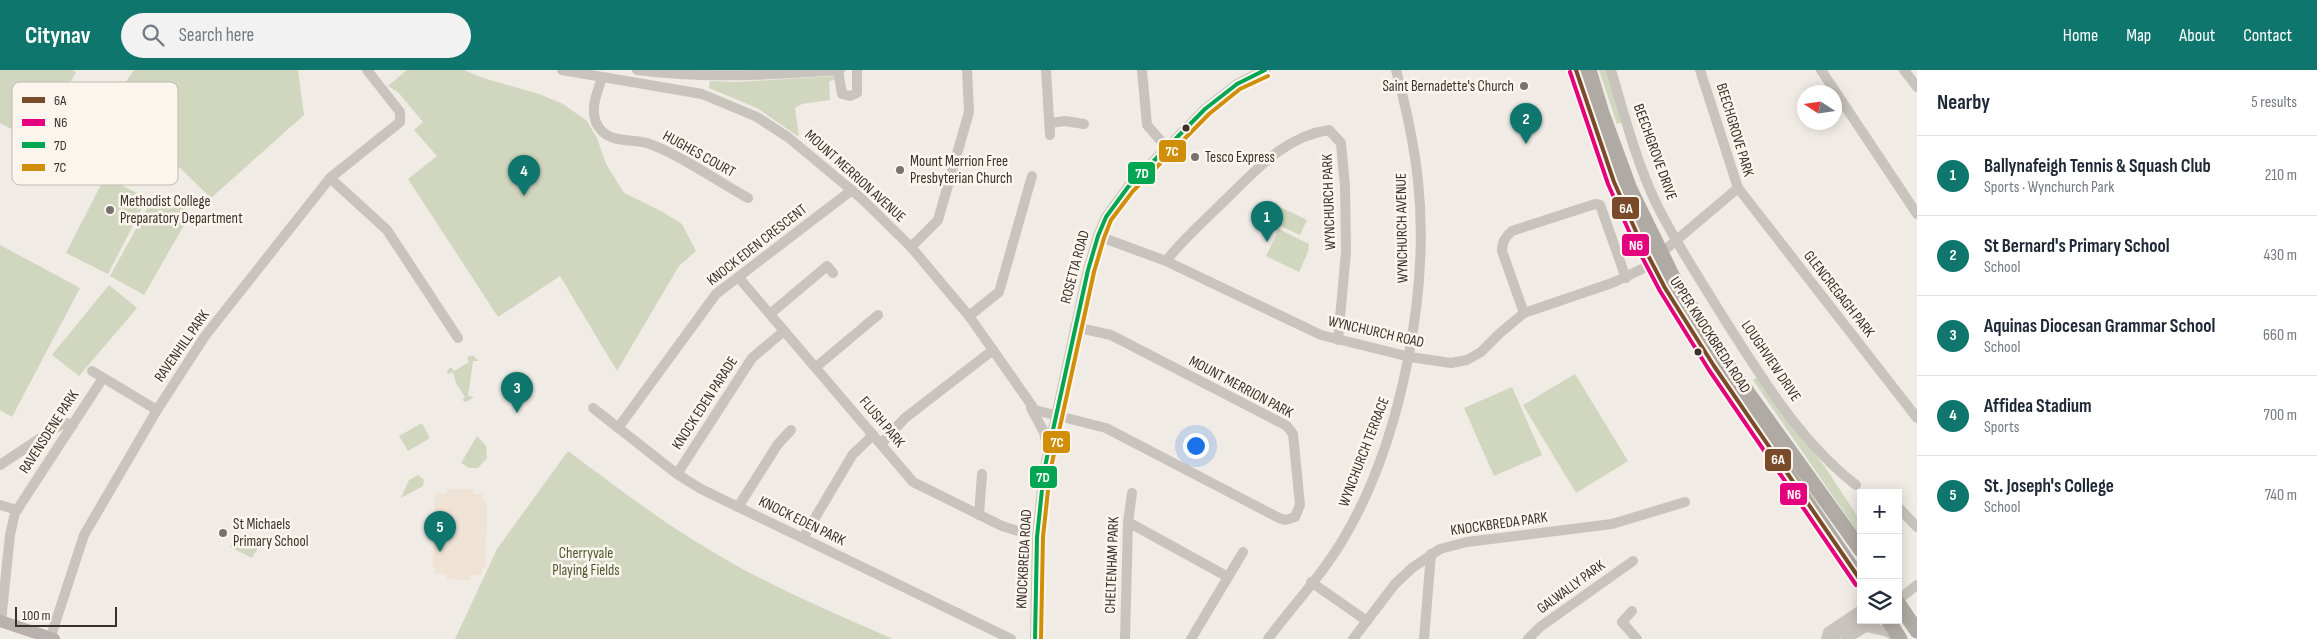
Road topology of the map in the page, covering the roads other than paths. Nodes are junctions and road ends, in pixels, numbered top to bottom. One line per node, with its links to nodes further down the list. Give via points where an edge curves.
1 (367, 70): 31 (street, RAVENHILL PARK, via 401,116 397,125)
2 (562, 70): 22 (street, MOUNT MERRION AVENUE)
3 (637, 70): 18 (street)
4 (839, 70): 5 (street, via 840,90 850,96 858,90); 19 (street)
5 (857, 70)
6 (967, 70): 39 (street, via 967,121 938,220)
7 (1046, 70): 26 (street)
8 (1142, 70): 29 (street, via 1147,125)
9 (1265, 70): 20 (street, ROSETTA ROAD)
10 (1396, 70): 54 (street, WYNCHURCH AVENUE, via 1408,117 1418,183 1418,284)
11 (1570, 70): 25 (highway, via 1576,90)
12 (1576, 70): 25 (highway, UPPER KNOCKBREDA ROAD)
13 (1589, 70): 41 (highway, UPPER KNOCKBREDA ROAD)
14 (1611, 70): 38 (street, BEECHGROVE DRIVE, via 1655,202)
15 (1700, 70): 32 (street, BEECHGROVE PARK)
16 (1821, 70): 35 (street)
17 (1904, 70): 23 (street)
18 (681, 72): 21 (street)
19 (726, 73): 21 (street)
20 (1247, 74): 29 (street, ROSETTA ROAD, via 1217,98)
21 (704, 76): 24 (street)
22 (602, 78): 24 (street, MOUNT MERRION AVENUE); 34 (street, HUGHES COURT, via 594,114 605,134 657,147)
23 (1917, 88)
24 (702, 94): 33 (street, MOUNT MERRION AVENUE, via 775,127)
25 (1589, 112): 41 (highway, UPPER KNOCKBREDA ROAD, via 1614,182)
26 (1050, 123): 27 (street); 28 (street)
27 (1084, 124)
28 (1050, 136)
29 (1167, 148): 37 (street, ROSETTA ROAD, via 1116,202)
30 (1032, 176): 48 (street, via 999,292)
31 (330, 178): 51 (street, via 387,230); 60 (street, RAVENHILL PARK, via 205,336)
32 (1738, 188): 38 (street, BEECHGROVE PARK); 62 (street, GLENCREGAGH PARK)
33 (852, 190): 39 (street, MOUNT MERRION AVENUE); 43 (street, KNOCK EDEN CRESCENT)
34 (748, 198)
35 (1914, 201): 36 (street)
36 (1917, 214)
37 (1098, 236): 40 (street, WYNCHURCH ROAD); 49 (street, ROSETTA ROAD)
38 (1677, 241): 41 (street, BEECHGROVE PARK); 72 (street, LOUGHVIEW DRIVE, via 1758,373 1814,445)
39 (911, 248): 48 (street, MOUNT MERRION AVENUE)
40 (1166, 261): 52 (street, WYNCHURCH ROAD, via 1295,324); 52 (street, WYNCHURCH PARK, via 1275,154 1307,135 1330,130 1341,143 1345,186 1346,252)
41 (1651, 261): 44 (street, WYNCHURCH ROAD); 82 (highway, UPPER KNOCKBREDA ROAD, via 1686,300 1720,354); 91 (highway, UPPER KNOCKBREDA ROAD, via 1716,369)
42 (833, 273): 46 (street, via 827,266)
43 (739, 278): 46 (street, FLUSH PARK); 64 (street, KNOCK EDEN CRESCENT, via 710,301)
44 (1626, 278): 45 (street, WYNCHURCH ROAD); 45 (street, via 1600,205 1512,231 1502,244 1502,252)
45 (1524, 313): 54 (street, WYNCHURCH ROAD, via 1481,352 1467,360 1451,363)
46 (770, 314): 50 (street, FLUSH PARK)
47 (878, 315): 55 (street)
48 (969, 316): 53 (street, MOUNT MERRION AVENUE)
49 (1075, 327): 61 (street, ROSETTA ROAD); 61 (street, MOUNT MERRION PARK, via 1112,335 1287,426 1293,440 1299,512 1291,519 1279,518 1106,428)
50 (784, 331): 55 (street, FLUSH PARK); 70 (street, KNOCK EDEN PARADE, via 752,358)
51 (458, 338)
52 (1338, 340): 54 (street, WYNCHURCH ROAD)
53 (993, 350): 58 (street, MOUNT MERRION AVENUE); 67 (street, via 905,418)
54 (1410, 357): 92 (street, WYNCHURCH TERRACE, via 1378,462 1350,528)
55 (816, 367): 66 (street, FLUSH PARK)
56 (92, 371): 57 (street)
57 (103, 378): 60 (street); 63 (street, RAVENSDENE PARK)
58 (1030, 405): 61 (street, via 1040,412); 68 (street, MOUNT MERRION AVENUE, via 1044,432)
59 (593, 408): 64 (street, KNOCK EDEN PARK)
60 (157, 410): 105 (street, RAVENHILL PARK, via 84,535)
61 (1056, 415): 68 (street, ROSETTA ROAD)
62 (1917, 418)
63 (72, 425): 69 (street, via 60,425); 77 (street, RAVENSDENE PARK)
64 (618, 428): 70 (street, KNOCK EDEN PARK)
65 (791, 430): 76 (street, via 778,444)
66 (873, 435): 67 (street, FLUSH PARK); 83 (street, via 853,454)
67 (881, 444): 79 (street, FLUSH PARK, via 919,487)
68 (1048, 450): 84 (street, KNOCKBREDA ROAD)
69 (0, 465)
70 (677, 474): 76 (street, KNOCK EDEN PARK)
71 (982, 474): 79 (street)
72 (1856, 486)
73 (1132, 493): 80 (street, CHELTENHAM PARK)
74 (1685, 502): 88 (street, KNOCKBREDA PARK, via 1612,524 1467,542)
75 (0, 505): 77 (street)
76 (738, 508): 83 (street, KNOCK EDEN PARK)
77 (17, 510): 99 (street, RAVENSDENE PARK, via 10,535)
78 (1902, 512): 81 (street)
79 (979, 515): 84 (street, FLUSH PARK)
80 (1128, 522): 90 (street); 108 (street, CHELTENHAM PARK)
81 (1917, 527)
82 (1848, 534): 85 (highway, UPPER KNOCKBREDA ROAD); 86 (highway)
83 (803, 538): 106 (street, KNOCK EDEN PARK)
84 (1038, 538): 107 (street, KNOCKBREDA ROAD)
85 (1857, 545)
86 (1857, 549)
87 (1243, 552): 90 (street)
88 (1431, 554): 100 (street, KNOCKBREDA PARK, via 1395,584); 112 (street)
89 (1633, 561): 113 (street, GALWALLY PARK)
90 (1228, 577): 109 (street)
91 (1860, 579)
92 (1311, 582): 100 (street); 110 (street, WYNCHURCH TERRACE)
93 (1915, 587): 94 (street); 95 (street)
94 (1902, 588)
95 (1902, 598)
96 (1902, 607): 104 (highway)
97 (1632, 611): 114 (street, via 1622,622)
98 (1857, 613): 115 (street, via 1828,632)
99 (1, 621): 105 (main road)
100 (1367, 621): 111 (street, KNOCKBREDA PARK)
101 (1864, 624): 115 (street); 116 (street); 117 (street)
102 (1891, 624): 117 (highway)
103 (1899, 624): 118 (highway)
104 (1917, 631)
105 (51, 639)
106 (1011, 639)
107 (1036, 639)
108 (1124, 639)
109 (1191, 639)
110 (1268, 639)
111 (1353, 639)
112 (1424, 639)
113 (1528, 639)
114 (1637, 639)
115 (1828, 639)
116 (1846, 639)
117 (1900, 639)
118 (1907, 639)

